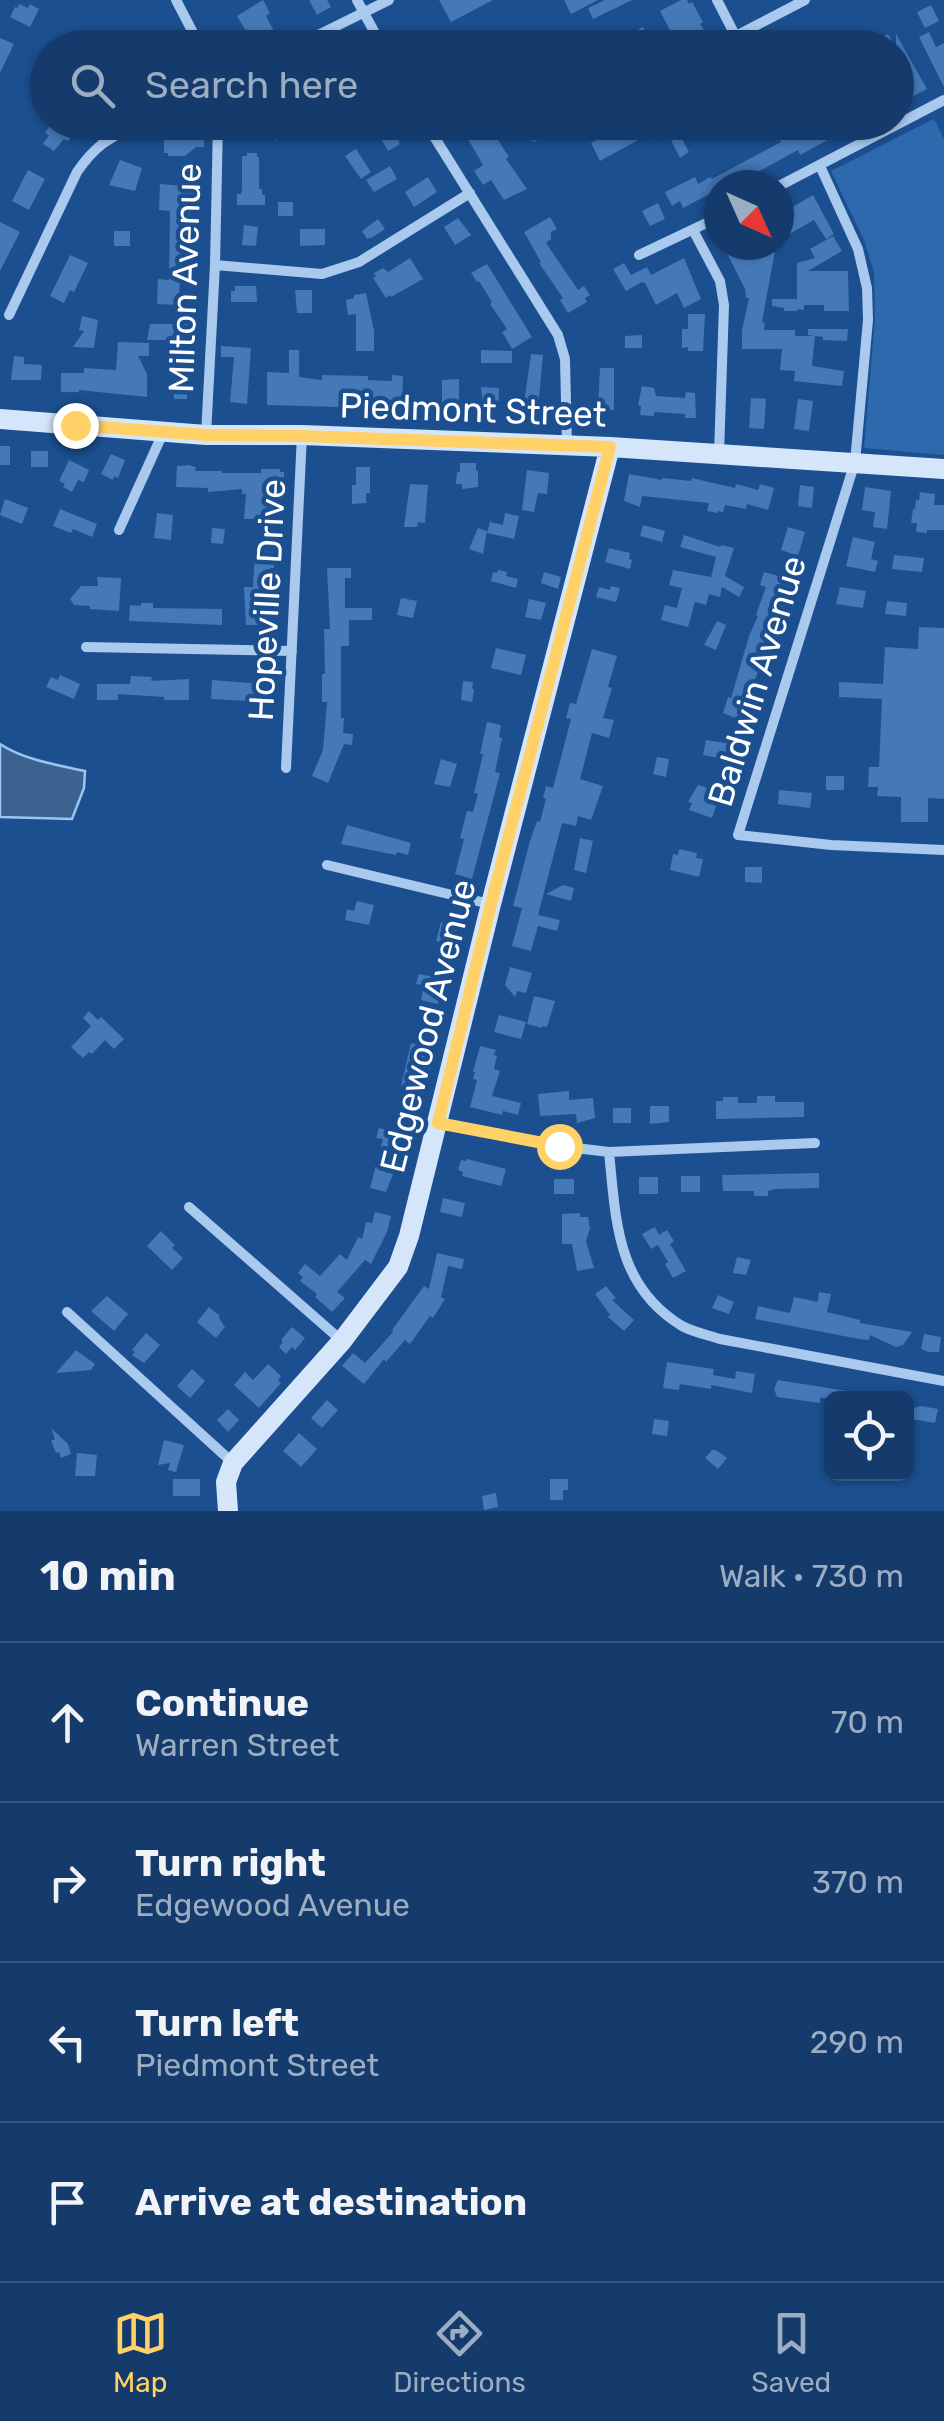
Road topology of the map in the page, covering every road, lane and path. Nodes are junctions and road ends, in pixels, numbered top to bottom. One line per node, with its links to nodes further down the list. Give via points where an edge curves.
1 (176, 0): 7 (street)
2 (357, 0): 6 (street)
3 (389, 0): 6 (street)
4 (716, 0): 10 (street)
5 (805, 0): 11 (street)
6 (364, 13): 8 (street); 9 (street)
7 (192, 30)
8 (329, 30)
9 (373, 30)
10 (732, 30)
11 (747, 30)
12 (941, 102): 13 (street); 14 (street)
13 (944, 115)
14 (914, 116)
15 (107, 140): 26 (street, via 77,172)
16 (218, 140): 25 (street, Milton Avenue)
17 (437, 140): 21 (street)
18 (869, 140): 19 (street)
19 (820, 166): 20 (street); 34 (street, via 858,249 867,288)
20 (794, 179)
21 (470, 192): 25 (street, via 359,262 322,274); 31 (street, via 558,335 565,359)
22 (704, 224): 23 (street)
23 (692, 230): 24 (street); 33 (street, via 720,282 724,305)
24 (638, 256)
25 (216, 264): 29 (street, Milton Avenue)
26 (9, 314)
27 (0, 419): 28 (street, Piedmont Street)
28 (163, 432): 29 (street, Piedmont Street); 36 (street)
29 (206, 435): 30 (street, Piedmont Street)
30 (302, 436): 31 (street, Piedmont Street); 38 (street, Hopeville Drive)
31 (567, 446): 32 (street, Piedmont Street)
32 (610, 447): 33 (street, Piedmont Street); 42 (street, Edgewood Avenue)
33 (719, 456): 34 (street, Piedmont Street)
34 (855, 462): 35 (street, Piedmont Street); 40 (street, Baldwin Avenue, via 738,835)
35 (944, 469)
36 (119, 530)
37 (86, 647): 38 (street)
38 (292, 651): 39 (street, Hopeville Drive)
39 (286, 768)
40 (944, 850)
41 (327, 866): 42 (street)
42 (491, 904): 43 (street, Edgewood Avenue)
43 (438, 1123): 45 (street); 48 (street, Edgewood Avenue, via 398,1267)
44 (815, 1144): 45 (street)
45 (609, 1152): 49 (street, via 622,1250 639,1287 685,1328)
46 (189, 1207): 48 (street)
47 (67, 1312): 50 (street)
48 (342, 1341): 50 (street, Edgewood Avenue)
49 (944, 1381)
50 (233, 1462): 51 (street)
51 (228, 1511)

